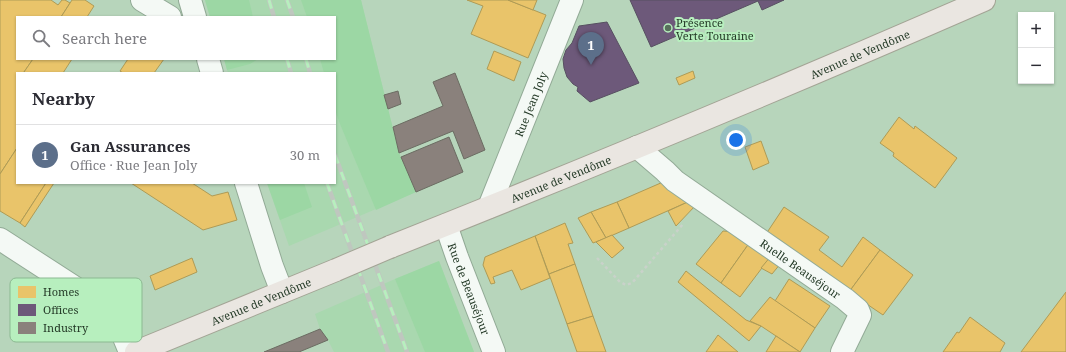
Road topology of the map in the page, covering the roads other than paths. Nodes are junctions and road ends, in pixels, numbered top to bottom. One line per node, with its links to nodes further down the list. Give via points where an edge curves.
1 (142, 0): 5 (street)
2 (190, 0): 6 (street)
3 (572, 0): 11 (street, Rue Jean Joly)
4 (984, 0): 9 (main road, Avenue de Vendôme)
5 (168, 16)
6 (195, 16)
7 (208, 60): 8 (street)
8 (212, 72)
9 (638, 147): 11 (main road, Avenue de Vendôme); 20 (street, Ruelle Beauséjour, via 675,181 846,299 858,310 860,315)
10 (246, 184): 15 (street)
11 (489, 207): 12 (main road, Avenue de Vendôme)
12 (446, 225): 15 (main road, Avenue de Vendôme, bridge); 19 (street, Rue de Beauséjour)
13 (0, 238): 14 (street)
14 (60, 278)
15 (282, 292): 18 (main road, Avenue de Vendôme)
16 (126, 342): 17 (street)
17 (130, 352)
18 (136, 352)
19 (494, 352)
20 (842, 352)

